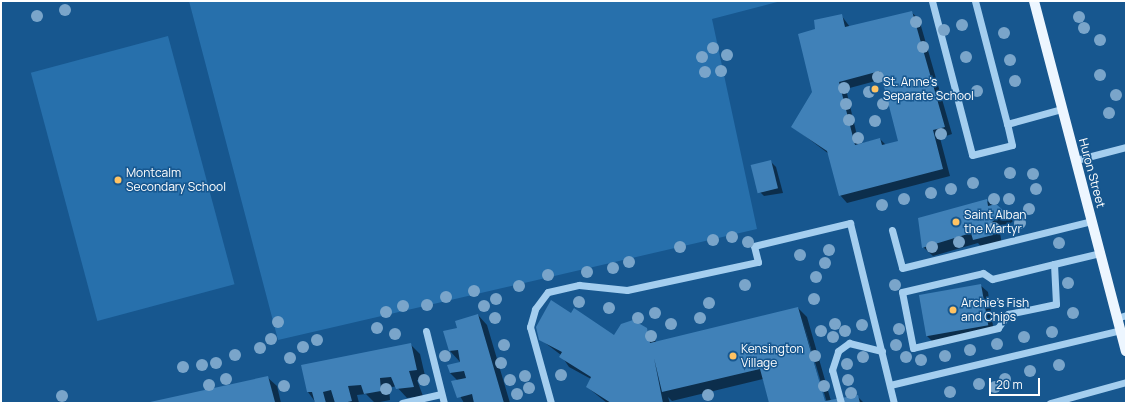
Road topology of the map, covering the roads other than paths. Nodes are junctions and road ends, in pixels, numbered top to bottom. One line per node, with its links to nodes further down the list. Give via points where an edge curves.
1 (932, 1): 5 (lane, via 972,155 1012,145)
2 (975, 1): 5 (lane)
3 (1034, 1): 4 (main road, Huron Street)
4 (1062, 109): 5 (lane); 7 (main road, Huron Street)
5 (1007, 124)
6 (1126, 147): 7 (lane)
7 (1076, 160): 8 (main road, Huron Street)
8 (1092, 221): 9 (lane, via 902,268); 10 (main road, Huron Street)
9 (892, 230)
10 (1100, 253): 11 (lane); 12 (main road, Huron Street)
11 (1054, 264): 11 (lane, via 992,279 983,273 902,292 913,348 998,328 1008,314 1056,304)
12 (1122, 316): 13 (main road, Huron Street)
13 (1120, 330): 16 (main road, Huron Street); 18 (lane)
14 (426, 331): 19 (lane)
15 (882, 351): 18 (lane); 23 (lane, via 850,223 754,246 758,262 627,290 579,285 548,292 535,309 530,327); 24 (lane, via 849,343 838,351 832,370)
16 (1126, 351)
17 (1126, 382): 20 (lane)
18 (890, 384): 25 (lane)
19 (441, 394): 21 (lane); 22 (lane)
20 (1061, 402): 26 (lane)
21 (402, 403)
22 (444, 403)
23 (551, 403)
24 (841, 403)
25 (894, 403)
26 (1050, 403)

